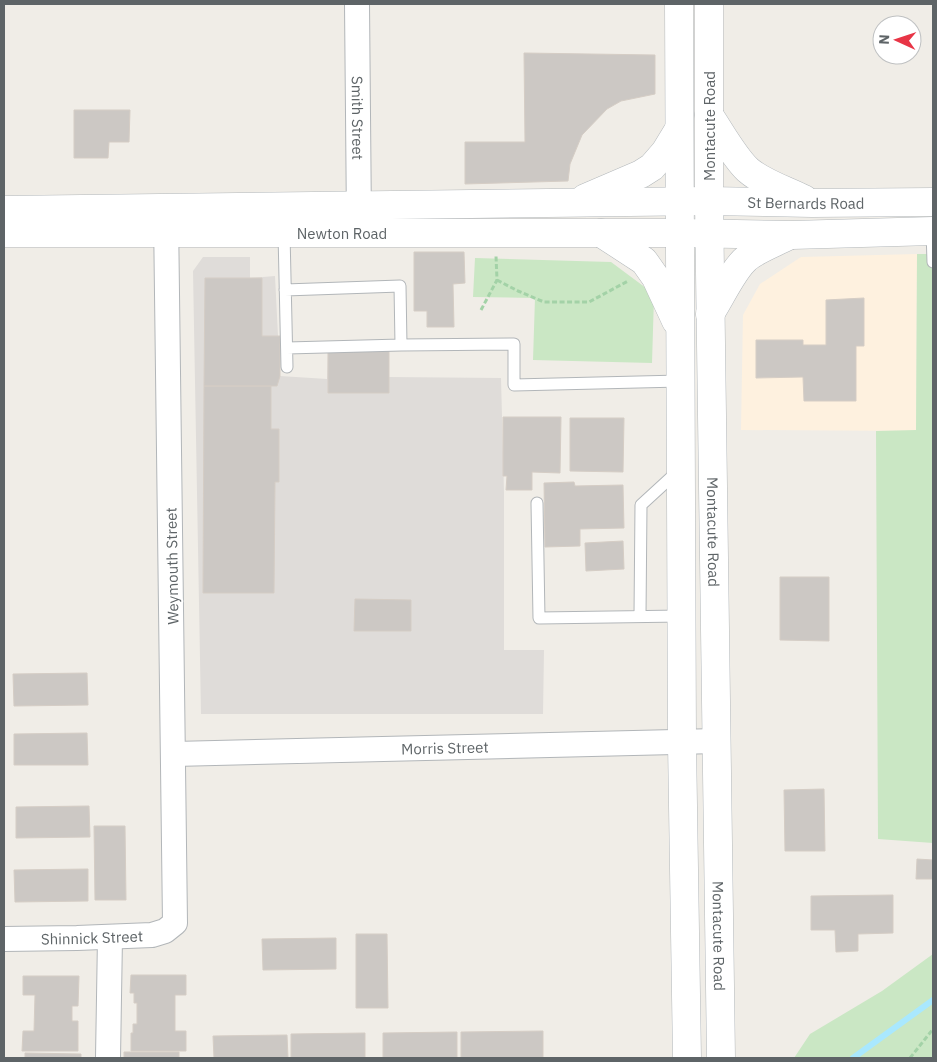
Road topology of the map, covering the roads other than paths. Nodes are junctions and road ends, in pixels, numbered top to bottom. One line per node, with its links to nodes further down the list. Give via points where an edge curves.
1 (357, 4): 11 (street, Smith Street)
2 (679, 4): 5 (main road, Montacute Road)
3 (709, 4): 4 (main road, Montacute Road)
4 (709, 115): 6 (main road, Montacute Road); 10 (main road, via 748,170)
5 (680, 129): 7 (main road, via 652,167); 8 (main road, Montacute Road)
6 (709, 201): 8 (main road, St Bernards Road); 10 (main road, St Bernards Road); 20 (main road, Montacute Road)
7 (575, 202): 8 (main road, Newton Road); 11 (main road, Newton Road)
8 (679, 202): 19 (main road, Montacute Road)
9 (933, 202): 10 (main road, St Bernards Road)
10 (812, 203)
11 (359, 205): 13 (main road, Newton Road); 17 (street, Smith Street)
12 (4, 210): 13 (main road, Newton Road)
13 (166, 220): 15 (main road, Newton Road); 16 (main road, Newton Road); 36 (street, Weymouth Street)
14 (932, 231): 21 (main road, St Bernards Road); 22 (lane)
15 (284, 232): 17 (main road, Newton Road); 23 (lane)
16 (4, 233)
17 (360, 233): 18 (main road, Newton Road)
18 (601, 233): 19 (main road, Newton Road); 25 (main road, via 644,261)
19 (680, 233): 20 (main road, St Bernards Road); 25 (main road, Montacute Road)
20 (710, 234): 21 (main road, St Bernards Road); 24 (main road, Montacute Road)
21 (792, 235): 24 (main road, via 746,258)
22 (933, 262)
23 (286, 290): 26 (lane, via 400,286); 27 (lane)
24 (710, 314): 34 (main road, Montacute Road)
25 (680, 329): 29 (main road, Montacute Road)
26 (401, 345): 27 (lane); 29 (lane, via 514,344 514,385)
27 (287, 348): 28 (lane)
28 (287, 367)
29 (680, 381): 30 (main road, Montacute Road)
30 (680, 470): 32 (lane, via 640,504); 33 (main road, Montacute Road)
31 (537, 503): 32 (lane, via 539,618)
32 (640, 616): 33 (lane)
33 (682, 616): 35 (main road, Montacute Road)
34 (717, 741): 35 (street, Morris Street); 42 (main road, Montacute Road)
35 (682, 743): 36 (street, Morris Street); 41 (main road, Montacute Road)
36 (174, 754): 37 (street, Weymouth Street)
37 (175, 923): 38 (street, Shinnick Street, via 152,935)
38 (110, 937): 39 (street, Shinnick Street); 40 (street)
39 (4, 939)
40 (108, 1058)
41 (687, 1058)
42 (721, 1058)

